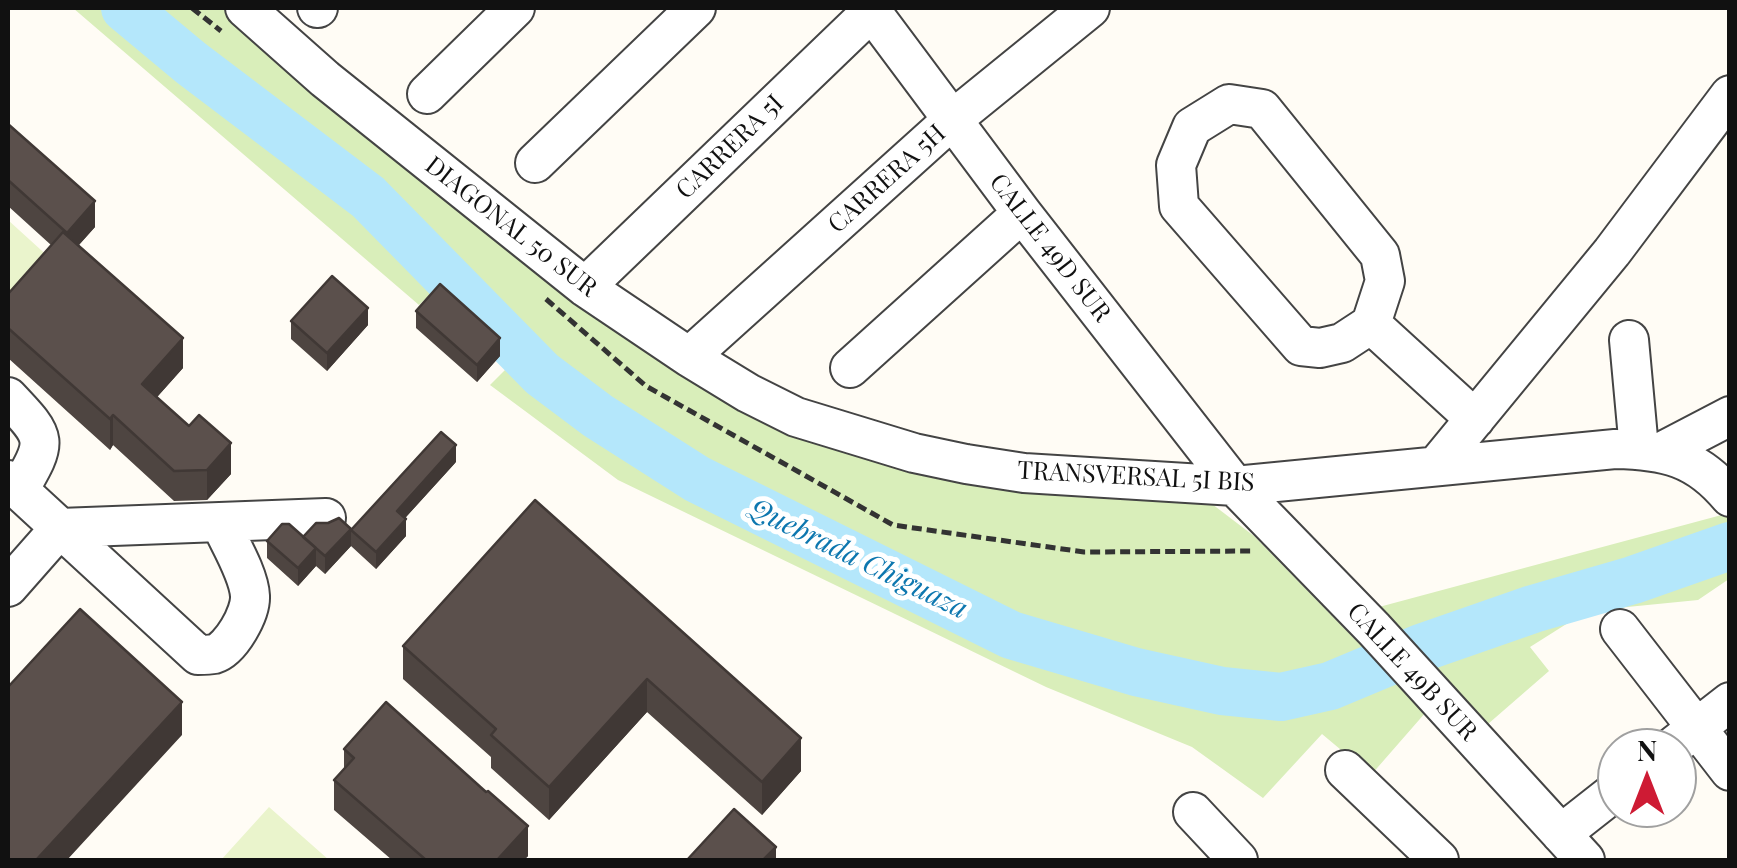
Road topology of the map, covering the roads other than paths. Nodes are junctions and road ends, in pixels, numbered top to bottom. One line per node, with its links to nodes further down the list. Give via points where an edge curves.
1 (246, 8): 11 (street, DIAGONAL 50 SUR)
2 (514, 8): 6 (street)
3 (696, 8): 9 (street)
4 (872, 8): 8 (street, CALLE 49D SUR); 11 (street, CARRERA 5I)
5 (1090, 8): 8 (street, CARRERA 5H)
6 (427, 94)
7 (1730, 95): 19 (street)
8 (952, 120): 10 (street, CALLE 49D SUR); 14 (street, CARRERA 5H)
9 (536, 163)
10 (1022, 213): 15 (street); 23 (street, CALLE 49D SUR)
11 (585, 287): 14 (street, DIAGONAL 50 SUR)
12 (1371, 324): 12 (street, via 1385,281 1380,255 1262,109 1229,104 1192,127 1176,164 1180,206 1301,346 1342,343); 19 (street)
13 (1629, 340): 20 (street)
14 (688, 357): 18 (street, DIAGONAL 50 SUR)
15 (850, 368)
16 (8, 397): 22 (street, via 41,440 38,456)
17 (1730, 416): 20 (street)
18 (796, 417): 23 (street, TRANSVERSAL 5I BIS, via 966,464)
19 (1475, 419): 21 (street)
20 (1650, 450): 21 (street, TRANSVERSAL 5I BIS); 24 (street, via 1700,468)
21 (1436, 466): 23 (street, TRANSVERSAL 5I BIS)
22 (13, 485): 27 (street)
23 (1235, 486): 38 (street, CALLE 49B SUR)
24 (1730, 497)
25 (326, 518): 26 (street)
26 (220, 522): 27 (street); 27 (street, via 250,596 232,642 217,654 198,655)
27 (60, 528): 28 (street)
28 (8, 587)
29 (1620, 629): 31 (street)
30 (1730, 702): 32 (street)
31 (1678, 728)
32 (1697, 728)
33 (1697, 748): 35 (street)
34 (1345, 770): 40 (street)
35 (1730, 772)
36 (1193, 812): 39 (street)
37 (1597, 816): 38 (street)
38 (1573, 847)
39 (1234, 859)
40 (1439, 860)

